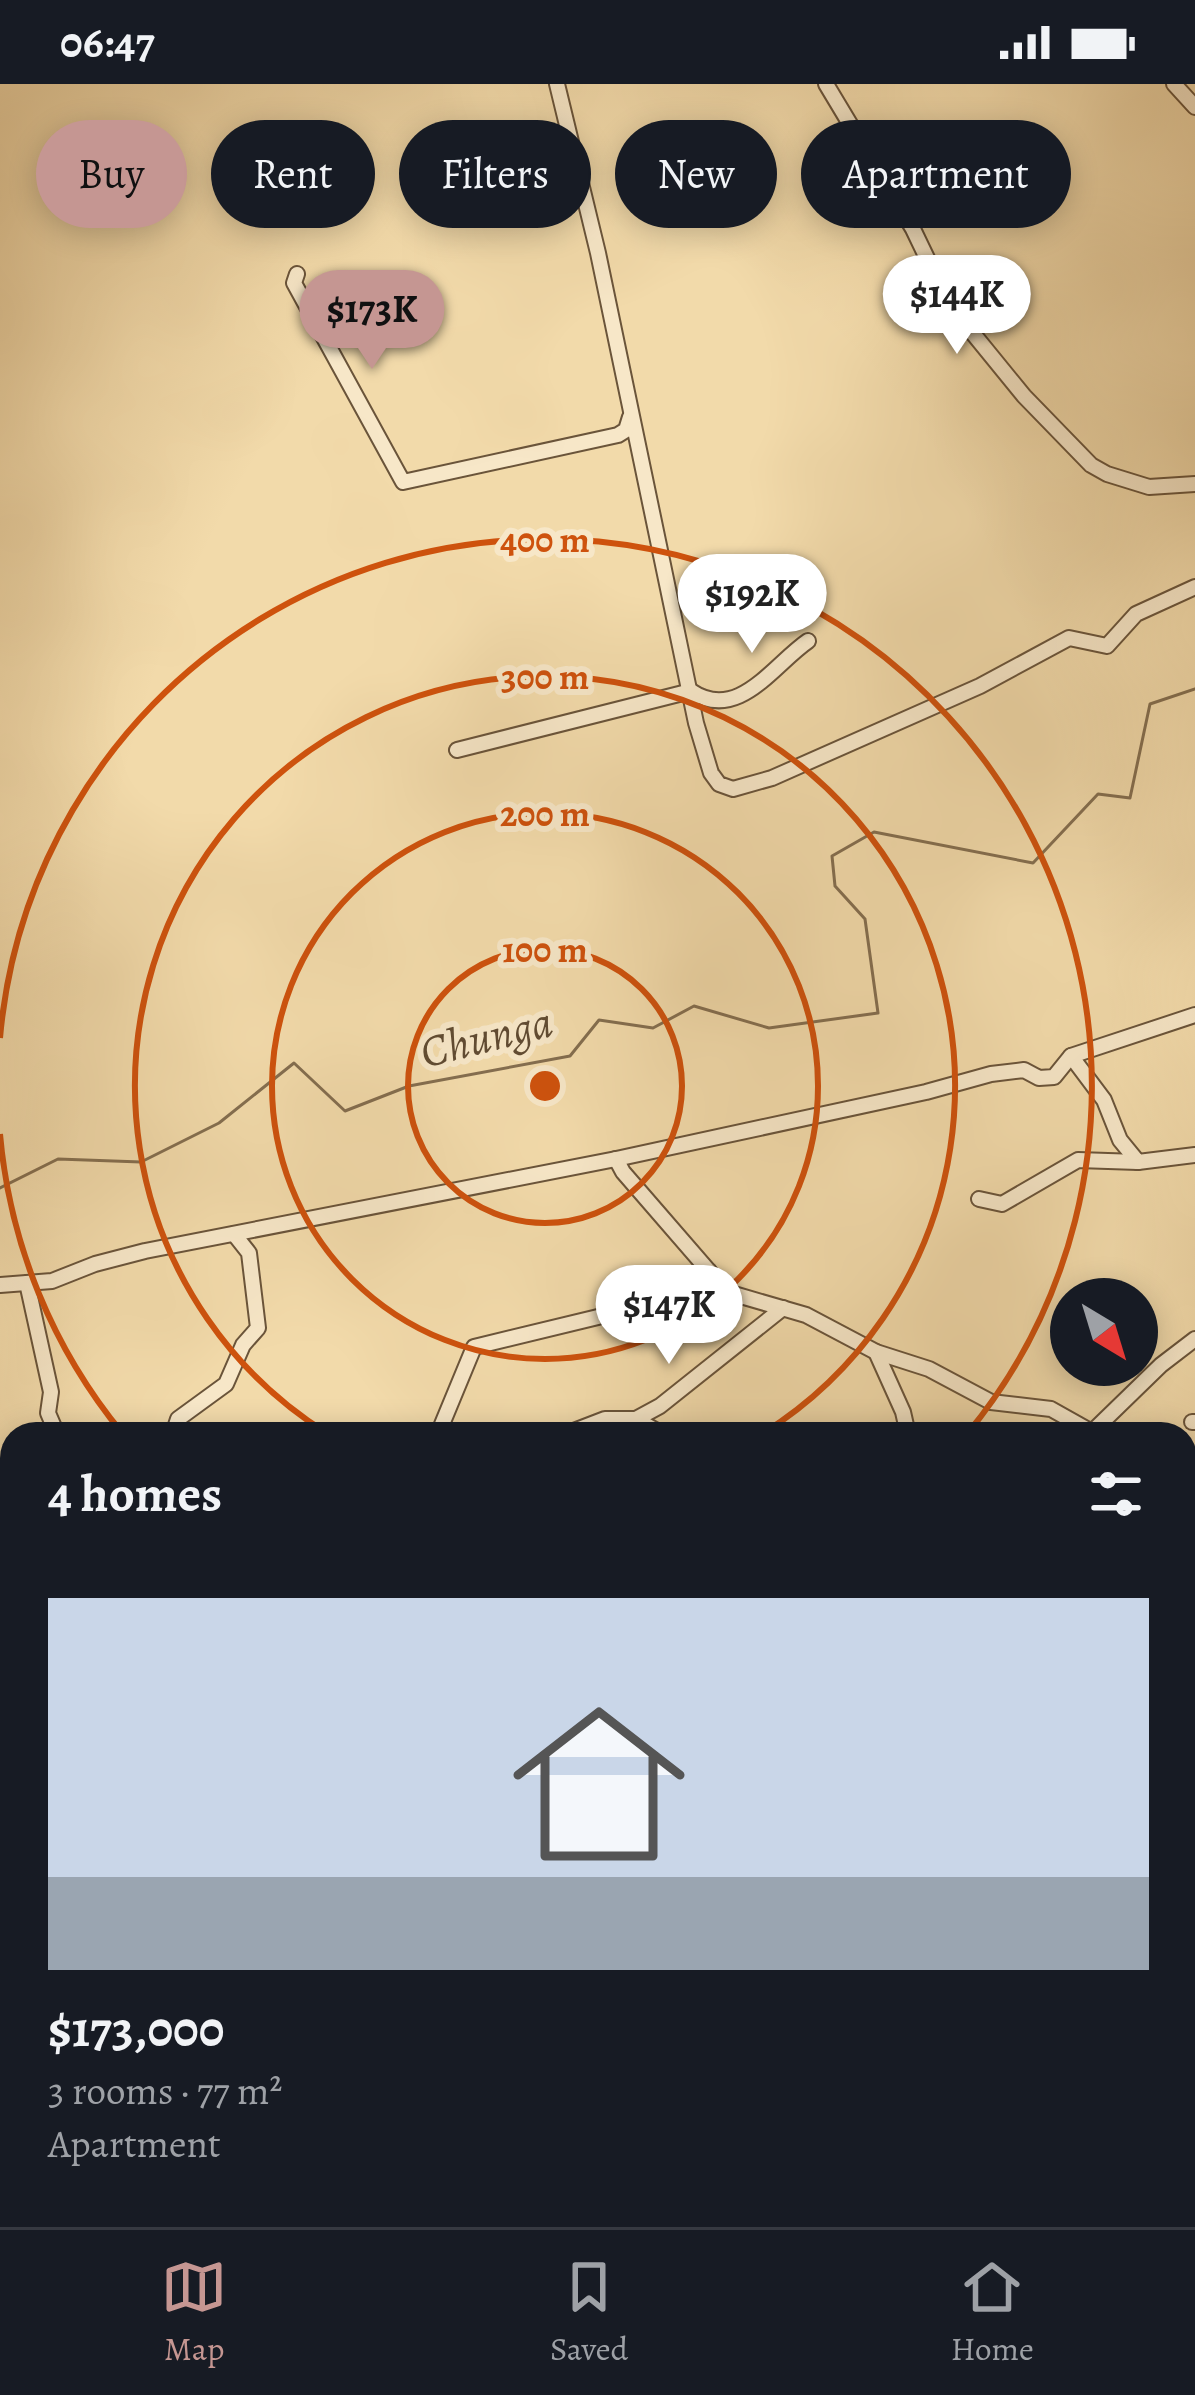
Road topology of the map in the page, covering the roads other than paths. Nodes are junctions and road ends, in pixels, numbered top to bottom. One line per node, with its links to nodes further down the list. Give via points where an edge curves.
1 (557, 84): 6 (street)
2 (826, 84): 7 (street, via 914,229 949,304 1066,442 1090,465 1135,484)
3 (1174, 84): 4 (street)
4 (1195, 107)
5 (297, 274): 6 (street, via 300,295 403,482 618,435)
6 (630, 414): 10 (street)
7 (1195, 484)
8 (1195, 587): 10 (street, via 1136,614 1107,646 1069,638 980,686 733,789 711,773)
9 (808, 640): 10 (street, via 741,696 709,702)
10 (691, 691): 11 (street)
11 (457, 750)
12 (1195, 1016): 13 (street)
13 (1071, 1056): 15 (street, via 1054,1077 991,1074); 16 (street)
14 (1195, 1156): 16 (street)
15 (616, 1159): 18 (street); 19 (street)
16 (1138, 1162): 17 (street, via 1078,1160 1002,1204)
17 (979, 1199)
18 (234, 1234): 20 (street); 27 (street, via 249,1253 259,1328 226,1384)
19 (709, 1271): 22 (street, via 727,1292); 28 (street, via 598,1317 474,1347)
20 (27, 1283): 21 (street); 26 (street)
21 (0, 1285)
22 (784, 1308): 24 (street); 25 (street)
23 (1195, 1339): 33 (street)
24 (876, 1352): 31 (street); 32 (street, via 992,1402)
25 (636, 1419): 29 (street); 30 (street)
26 (52, 1422)
27 (177, 1422)
28 (443, 1422)
29 (622, 1422)
30 (641, 1422)
31 (905, 1422)
32 (1075, 1422)
33 (1102, 1422)

